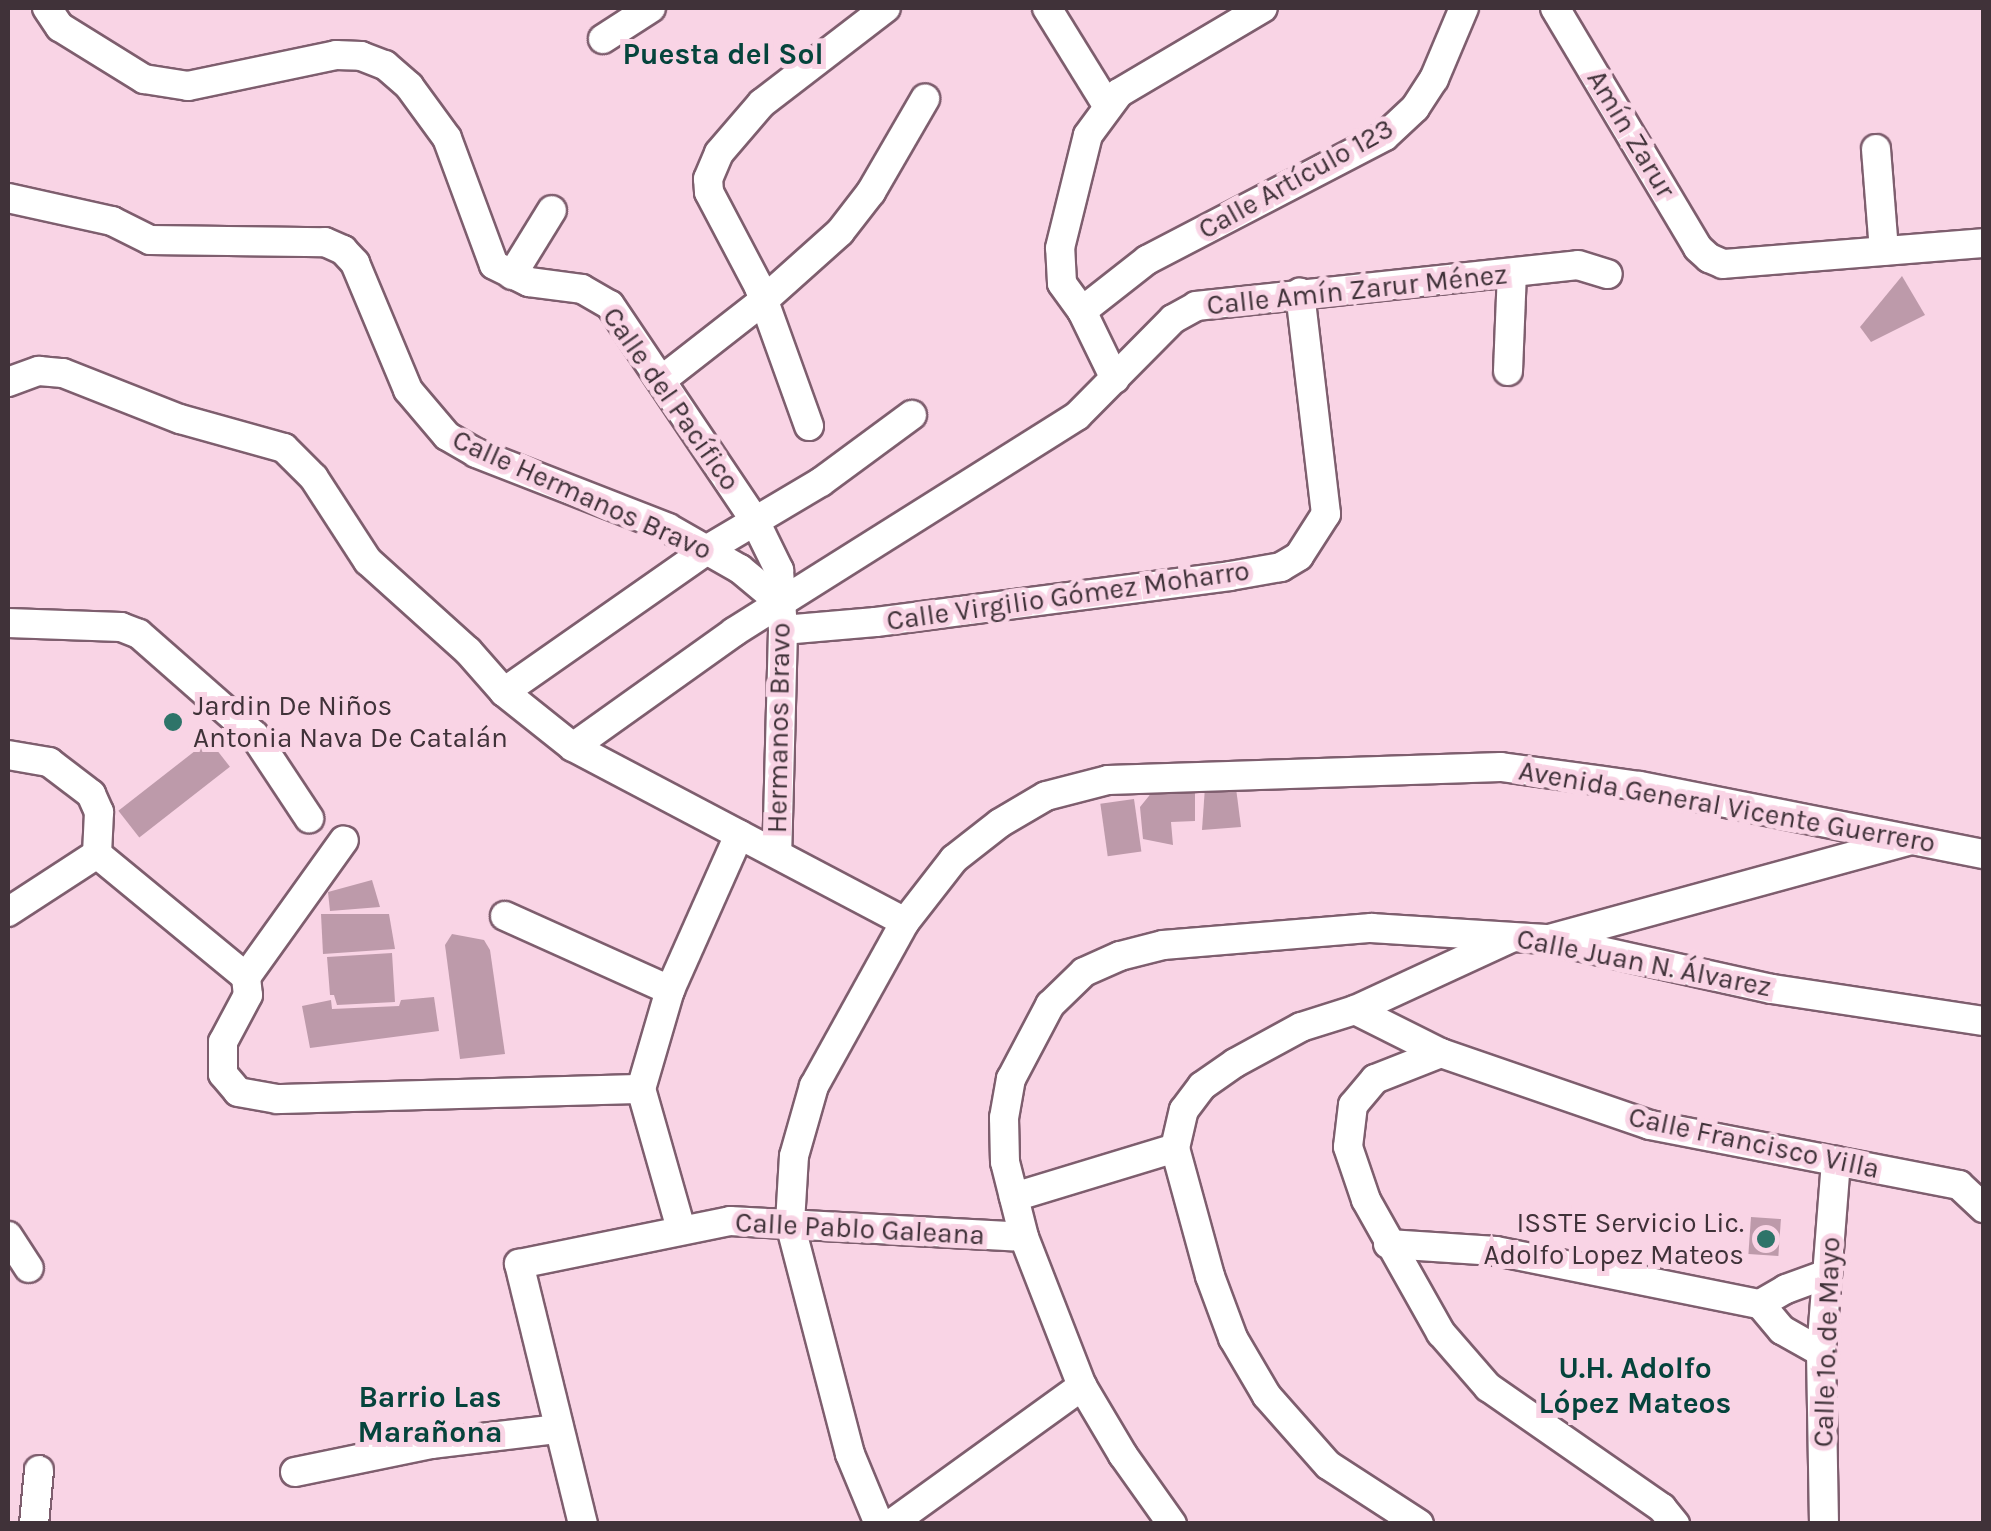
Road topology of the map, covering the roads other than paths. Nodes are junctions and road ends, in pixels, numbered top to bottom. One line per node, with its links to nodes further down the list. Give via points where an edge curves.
1 (47, 8): 18 (street, via 60,27 144,79 188,86 336,55 385,65 446,138 494,264)
2 (651, 8): 8 (street)
3 (886, 8): 19 (street, via 762,103 719,153 709,192)
4 (1047, 8): 10 (street)
5 (1263, 8): 10 (street)
6 (1464, 8): 21 (street, Calle Artículo 123, via 1416,108 1384,136 1148,260)
7 (1555, 8): 15 (street, Amín Zarur, via 1709,258 1723,264)
8 (603, 39)
9 (925, 100): 19 (street, via 840,232)
10 (1107, 105): 21 (street, via 1088,135 1060,248 1062,283)
11 (1876, 149): 15 (street)
12 (8, 198): 29 (street, Calle Hermanos Bravo, via 112,221 150,240 325,242 343,250 408,390 447,436)
13 (552, 210): 18 (street)
14 (1984, 244): 15 (street)
15 (1884, 251)
16 (1512, 273): 17 (street, Calle Amín Zarur Ménez, via 1578,265); 20 (street, Calle Amín Zarur Ménez); 22 (street)
17 (1608, 274)
18 (512, 275): 23 (street, Calle del Pacífico, via 598,296)
19 (762, 293): 23 (street); 27 (street)
20 (1300, 293): 24 (street, Calle Amín Zarur Ménez, via 1196,306 1173,319); 30 (street, Calle Virgilio Gómez Moharro, via 1326,514 1299,556 1281,566 876,622)
21 (1082, 311): 24 (street)
22 (1508, 372)
23 (664, 379): 28 (street, Calle del Pacífico)
24 (1115, 379): 30 (street, Calle Amín Zarur Ménez, via 1077,416)
25 (8, 382): 32 (street, via 62,373 180,419 284,448 314,478 368,562)
26 (912, 415): 28 (street, via 822,482)
27 (809, 426)
28 (754, 521): 29 (street); 30 (street, Calle del Pacífico, via 779,570)
29 (708, 549): 30 (street, Calle Hermanos Bravo); 32 (street)
30 (782, 616): 33 (street, Calle Amín Zarur Ménez); 39 (street, Hermanos Bravo)
31 (8, 622): 35 (street, via 90,624 139,634 254,735)
32 (504, 692): 33 (street)
33 (573, 747): 36 (street)
34 (8, 756): 40 (street, via 49,762 91,794 99,812)
35 (309, 818)
36 (739, 835): 39 (street); 48 (street)
37 (344, 840): 47 (street)
38 (1914, 840): 41 (street, Avenida General Vicente Guerrero); 44 (street, Avenida General Vicente Guerrero, via 1640,786 1501,767 1108,780 1046,796 1000,823 954,858); 46 (street)
39 (777, 853): 44 (street)
40 (97, 854): 42 (street); 47 (street)
41 (1984, 854)
42 (8, 912)
43 (505, 916): 48 (street)
44 (904, 922): 57 (street, Avenida General Vicente Guerrero, via 814,1086 794,1156)
45 (1516, 936): 46 (street, Calle Juan N. Álvarez); 49 (street); 55 (street, Calle Juan N. Álvarez, via 1371,928 1164,945 1084,972 1050,1005 1011,1079 1004,1118)
46 (1546, 939): 50 (street, Calle Juan N. Álvarez, via 1772,989)
47 (246, 977): 52 (street, via 248,995 223,1042 223,1074 238,1092 259,1098)
48 (670, 990): 52 (street)
49 (1355, 1010): 51 (street, Calle Francisco Villa); 53 (street, via 1301,1027 1202,1086 1184,1110)
50 (1984, 1021)
51 (1440, 1053): 54 (street, Calle Francisco Villa, via 1650,1126); 61 (street, via 1375,1079 1354,1105 1348,1147)
52 (641, 1090): 58 (street)
53 (1175, 1148): 55 (street, Calle Pablo Galeana); 75 (street, via 1233,1338 1268,1396 1328,1466)
54 (1836, 1161): 56 (street, Calle Francisco Villa, via 1959,1185); 63 (street, Calle 1o. de Mayo)
55 (1014, 1197): 60 (street, Calle Juan N. Álvarez)
56 (1984, 1208)
57 (790, 1223): 58 (street, Calle Pablo Galeana, via 730,1221); 60 (street, Calle Pablo Galeana); 72 (street, Avenida General Vicente Guerrero, via 850,1454)
58 (681, 1230): 67 (street, Calle Pablo Galeana, via 519,1264)
59 (8, 1236): 62 (street)
60 (1024, 1237): 66 (street, Calle Juan N. Álvarez)
61 (1388, 1244): 64 (street, via 1496,1251); 76 (street, via 1442,1333 1488,1387 1662,1508)
62 (29, 1268)
63 (1828, 1274): 64 (street); 65 (street, Calle 1o. de Mayo)
64 (1760, 1304): 65 (street, via 1782,1330)
65 (1821, 1352): 77 (street, Calle 1o. de Mayo)
66 (1082, 1386): 73 (street); 74 (street, Calle Juan N. Álvarez)
67 (556, 1429): 69 (street, via 431,1444); 71 (street)
68 (40, 1470): 70 (street)
69 (294, 1472)
70 (34, 1524)
71 (583, 1524)
72 (879, 1524)
73 (891, 1524)
74 (1172, 1524)
75 (1418, 1524)
76 (1675, 1524)
77 (1824, 1524)

